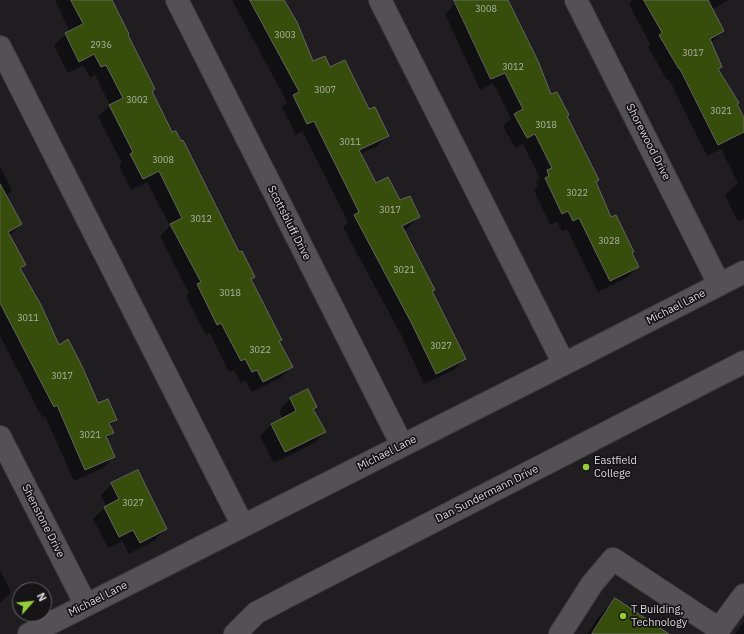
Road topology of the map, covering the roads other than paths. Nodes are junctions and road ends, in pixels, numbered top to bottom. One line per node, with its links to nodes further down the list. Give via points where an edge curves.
1 (177, 0): 10 (street, Scottsbluff Drive)
2 (380, 0): 8 (street)
3 (576, 0): 6 (street, Shorewood Drive)
4 (0, 47): 11 (street)
5 (744, 272): 6 (street, Michael Lane)
6 (719, 284): 8 (street, Michael Lane)
7 (744, 362): 16 (street, Dan Sundermann Drive, via 256,613)
8 (564, 364): 10 (street, Michael Lane)
9 (0, 436): 13 (street, Shenstone Drive)
10 (402, 446): 11 (street, Michael Lane)
11 (243, 526): 13 (street, Michael Lane)
12 (744, 595): 14 (street)
13 (86, 606): 15 (street, Michael Lane)
14 (718, 632): 17 (street, via 613,559 592,584)
15 (29, 634)
16 (235, 634)
17 (560, 634)

